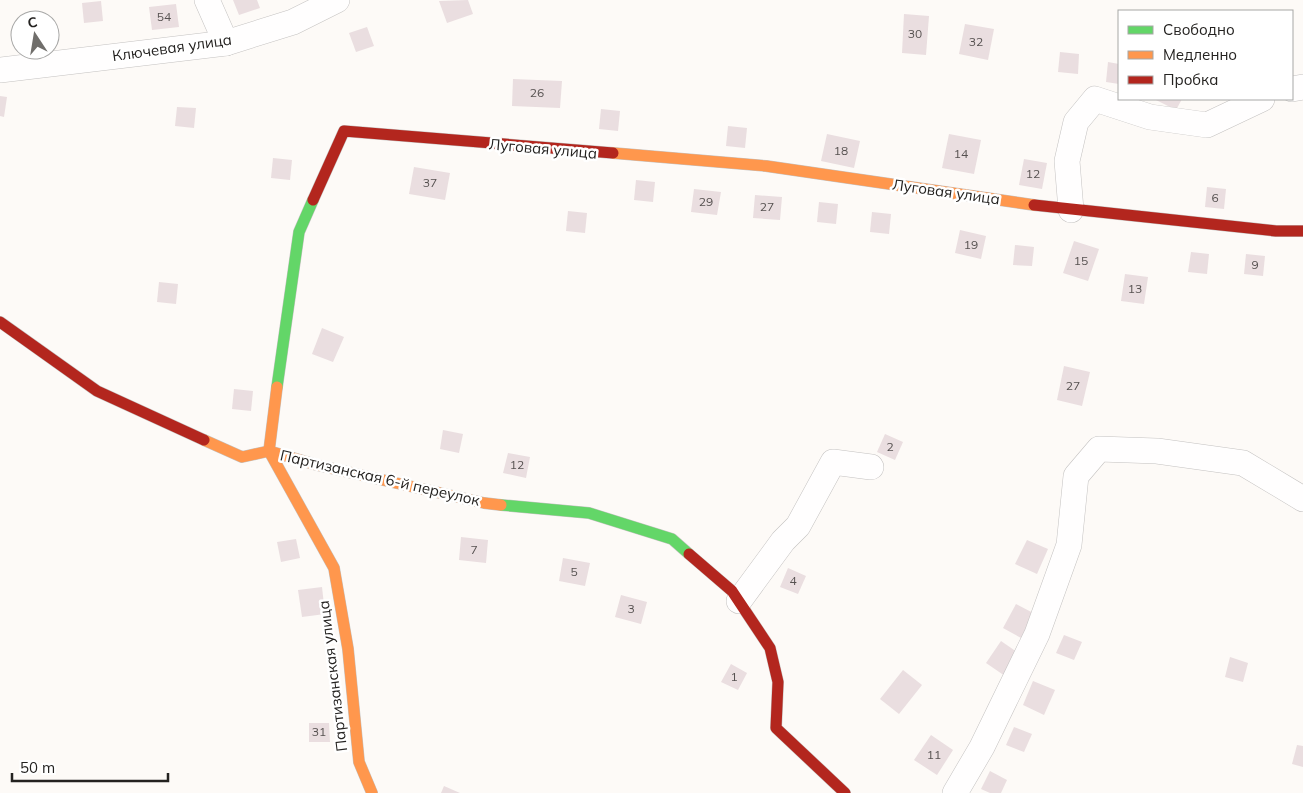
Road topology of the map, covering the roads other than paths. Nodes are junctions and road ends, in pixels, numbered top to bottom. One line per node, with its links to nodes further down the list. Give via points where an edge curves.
1 (207, 0): 3 (street)
2 (337, 0): 3 (street, Ключевая улица, via 293,22)
3 (226, 43): 4 (street, Ключевая улица)
4 (0, 70)
5 (1260, 100): 6 (street, via 1207,125 1150,116 1095,99 1076,122 1068,161)
6 (1071, 210): 7 (street, Луговая улица); 9 (street, Луговая улица, via 766,166 344,131 299,232)
7 (1303, 231)
8 (0, 322): 9 (street, Партизанская 6-й переулок, via 97,391 242,456)
9 (269, 450): 12 (street, Партизанская 6-й переулок, via 317,465 484,503 589,513 672,539 732,591); 13 (street, Партизанская улица, via 334,568 348,649 359,762)
10 (870, 467): 12 (street, via 833,462 798,526 783,541)
11 (1303, 499): 15 (street, via 1243,463 1157,451 1099,449 1076,476 1068,545 1036,634 982,747)
12 (739, 601): 14 (street, Партизанская 6-й переулок, via 770,648 778,682 776,728)
13 (372, 793)
14 (845, 793)
15 (955, 793)

